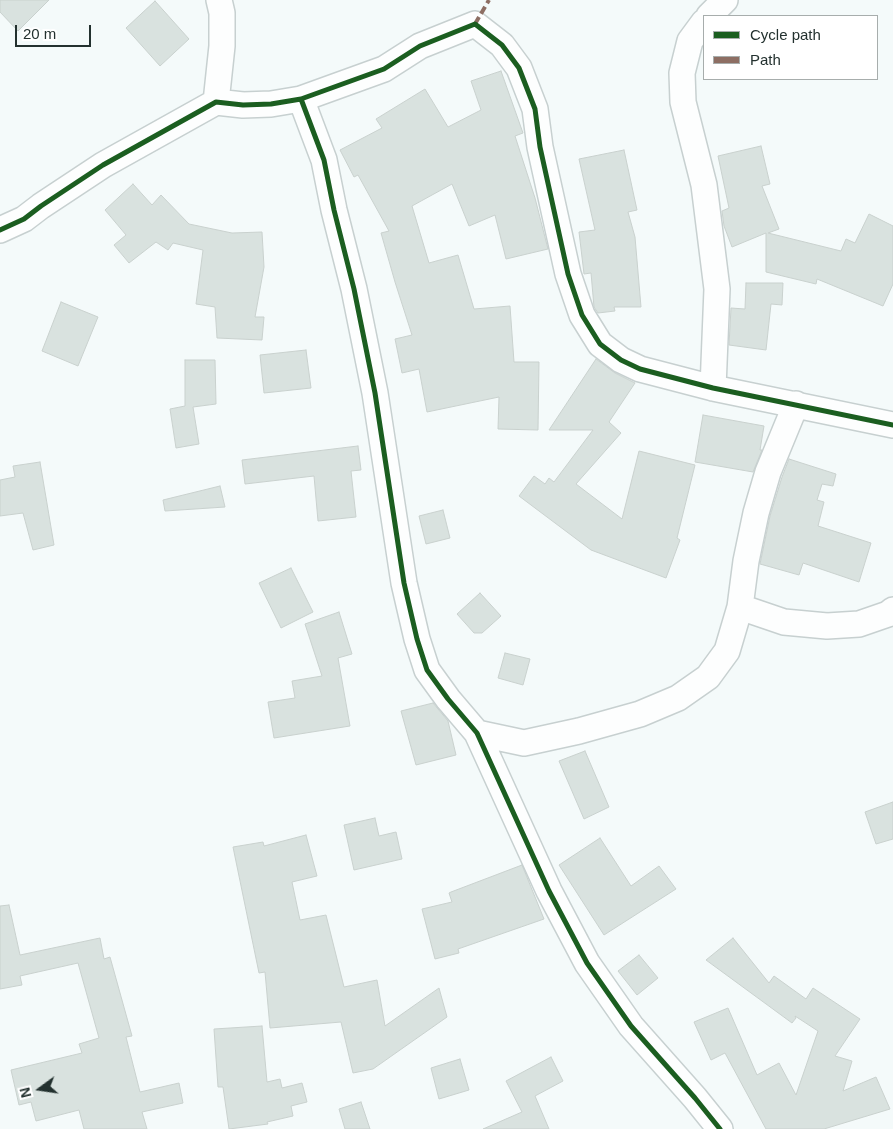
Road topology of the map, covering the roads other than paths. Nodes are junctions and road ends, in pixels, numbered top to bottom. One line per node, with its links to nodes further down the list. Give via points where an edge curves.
1 (219, 0): 6 (street, via 222,46)
2 (725, 0): 3 (street)
3 (710, 15)
4 (703, 23): 8 (street, via 690,41 682,73 683,102 704,185 717,289)
5 (301, 99): 6 (street, via 272,104); 8 (street, via 384,70 420,46 475,24 502,45 519,68 534,109 568,274 582,315 600,344 640,369); 13 (street, via 324,160 354,289 375,393 404,584 417,639 427,670)
6 (216, 102): 7 (street, via 103,165 24,219)
7 (0, 230)
8 (713, 388): 9 (street)
9 (796, 404): 10 (street); 11 (street, via 768,472 746,561)
10 (893, 425)
11 (740, 607): 12 (street, via 784,622 827,626 859,624); 13 (street, via 727,651 708,676 678,698 640,714 524,743)
12 (893, 610)
13 (477, 733): 14 (street, via 549,891 587,963 631,1026)
14 (720, 1129)

